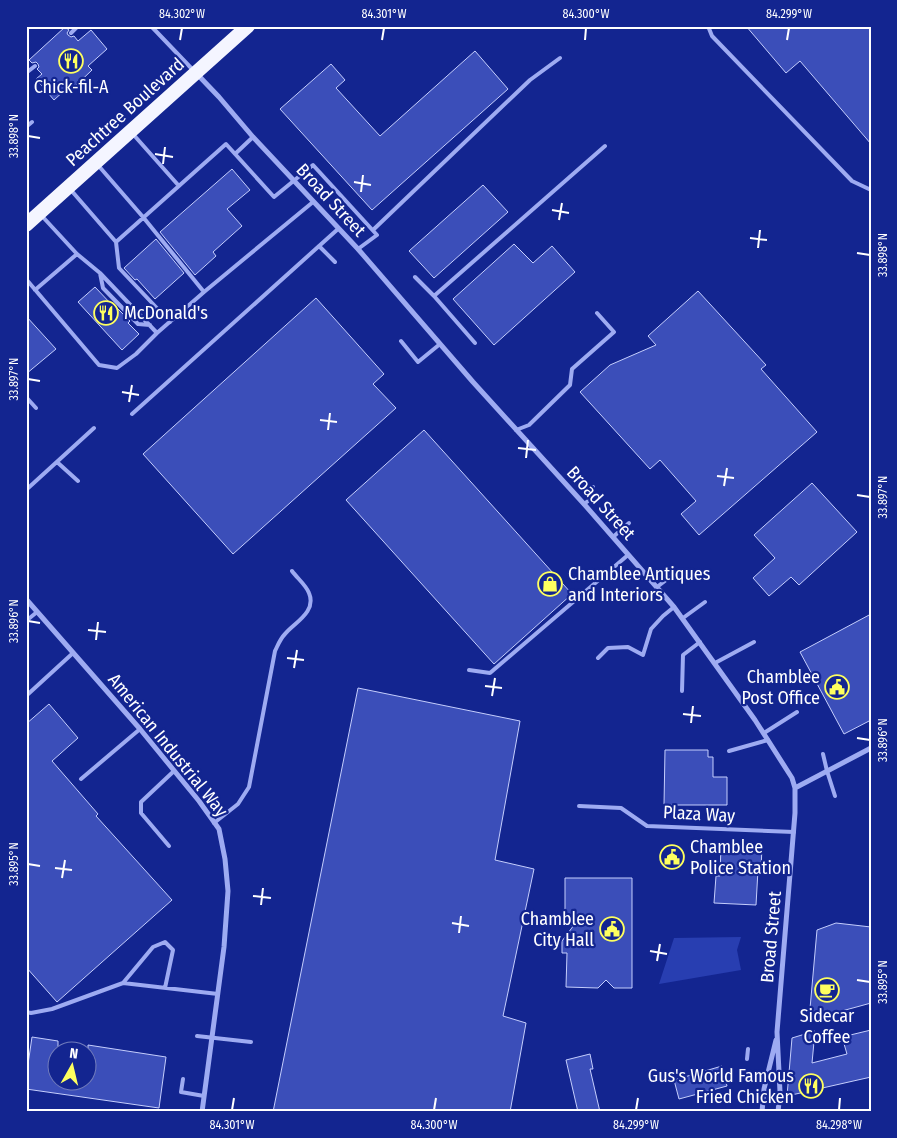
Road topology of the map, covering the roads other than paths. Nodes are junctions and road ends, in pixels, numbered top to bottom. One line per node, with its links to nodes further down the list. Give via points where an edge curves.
1 (78, 26): 5 (lane)
2 (151, 26): 9 (lane)
3 (248, 26): 9 (highway, Peachtree Boulevard)
4 (708, 26): 20 (lane, via 712,36 846,175)
5 (71, 33)
6 (560, 58): 26 (lane, via 530,80)
7 (34, 66): 8 (lane)
8 (26, 73)
9 (196, 73): 12 (highway, Peachtree Boulevard); 13 (street, Broad Street)
10 (32, 122): 11 (lane)
11 (26, 127)
12 (131, 131): 16 (highway, Peachtree Boulevard); 18 (lane)
13 (253, 137): 15 (lane); 17 (street, Broad Street)
14 (605, 146): 37 (lane)
15 (234, 154): 17 (lane, via 274,197); 18 (lane, via 226,144)
16 (96, 163): 19 (highway, Peachtree Boulevard); 23 (lane)
17 (293, 180): 21 (street, Broad Street); 26 (lane, via 314,165)
18 (179, 186): 23 (lane)
19 (69, 187): 22 (highway, Peachtree Boulevard); 27 (lane)
20 (871, 190)
21 (313, 202): 25 (street, Broad Street); 36 (lane)
22 (39, 214): 24 (highway, Peachtree Boulevard); 30 (lane)
23 (144, 217): 27 (lane); 36 (lane)
24 (26, 225)
25 (338, 229): 28 (lane); 29 (street, Broad Street)
26 (373, 230): 29 (lane, via 377,234)
27 (116, 242): 39 (lane, via 119,268)
28 (319, 246): 31 (lane); 47 (lane)
29 (358, 249): 44 (street, Broad Street)
30 (77, 254): 32 (lane); 35 (lane)
31 (335, 262)
32 (100, 273): 40 (lane); 40 (lane, via 103,288 126,312 138,324)
33 (415, 277): 37 (lane)
34 (26, 279): 35 (lane)
35 (35, 290): 41 (lane, via 99,365 117,368)
36 (204, 292): 39 (lane)
37 (434, 296): 43 (lane)
38 (597, 313): 49 (lane, via 614,332 572,369 570,385 529,425)
39 (170, 322): 41 (lane)
40 (150, 325): 41 (lane)
41 (157, 333)
42 (401, 341): 44 (lane, via 418,362)
43 (475, 343)
44 (440, 344): 49 (street, Broad Street)
45 (26, 397): 46 (lane)
46 (36, 408)
47 (132, 414)
48 (94, 428): 50 (lane)
49 (516, 430): 54 (street, Broad Street)
50 (57, 462): 51 (lane); 53 (lane)
51 (78, 481)
52 (593, 487): 54 (lane, via 592,498)
53 (26, 490)
54 (584, 504): 56 (street, Broad Street)
55 (629, 523): 56 (lane)
56 (613, 537): 57 (street, Broad Street)
57 (628, 555): 60 (street, Broad Street); 72 (lane, via 490,673)
58 (678, 570): 60 (lane)
59 (292, 572): 88 (lane, via 309,592 311,602 306,614 279,640 275,651 249,787 238,804)
60 (657, 587): 63 (street, Broad Street)
61 (26, 600): 64 (street, American Industrial Way)
62 (705, 602): 65 (lane)
63 (674, 606): 65 (street, Broad Street); 70 (lane, via 651,629 643,655 628,647 608,648)
64 (37, 612): 66 (lane); 69 (street, American Industrial Way)
65 (683, 618): 67 (street, Broad Street)
66 (26, 621)
67 (700, 642): 71 (street, Broad Street); 73 (lane, via 682,655)
68 (754, 642): 71 (lane)
69 (73, 653): 74 (lane); 76 (street, American Industrial Way)
70 (598, 658)
71 (715, 663): 77 (street, Broad Street)
72 (468, 670)
73 (682, 691)
74 (26, 696)
75 (797, 712): 77 (lane)
76 (140, 729): 82 (street, American Industrial Way); 84 (lane)
77 (764, 733): 78 (street, Broad Street)
78 (768, 740): 80 (lane); 85 (street, Broad Street)
79 (871, 748): 83 (street)
80 (728, 751)
81 (823, 754): 83 (lane)
82 (174, 770): 88 (street, American Industrial Way); 90 (lane, via 141,802 142,813)
83 (826, 771): 85 (street); 86 (lane)
84 (81, 780)
85 (795, 788): 89 (street, Broad Street)
86 (835, 796)
87 (579, 806): 89 (lane, Plaza Way, via 621,808 647,826)
88 (214, 823): 93 (street, American Industrial Way, via 219,829 228,891)
89 (794, 832): 95 (street, Broad Street)
90 (169, 846)
91 (123, 983): 92 (lane); 92 (lane, via 153,947 165,942 173,950); 94 (lane, via 52,1009)
92 (165, 988): 93 (lane)
93 (218, 994): 97 (street, American Industrial Way)
94 (26, 1012)
95 (777, 1032): 104 (street, Broad Street); 105 (street, Broad Street)
96 (197, 1036): 97 (lane)
97 (212, 1037): 98 (lane); 102 (street, American Industrial Way)
98 (252, 1042)
99 (748, 1048): 100 (lane)
100 (747, 1059)
101 (183, 1079): 102 (lane, via 181,1092)
102 (204, 1096): 103 (street, American Industrial Way)
103 (202, 1112)
104 (762, 1112)
105 (778, 1112)

